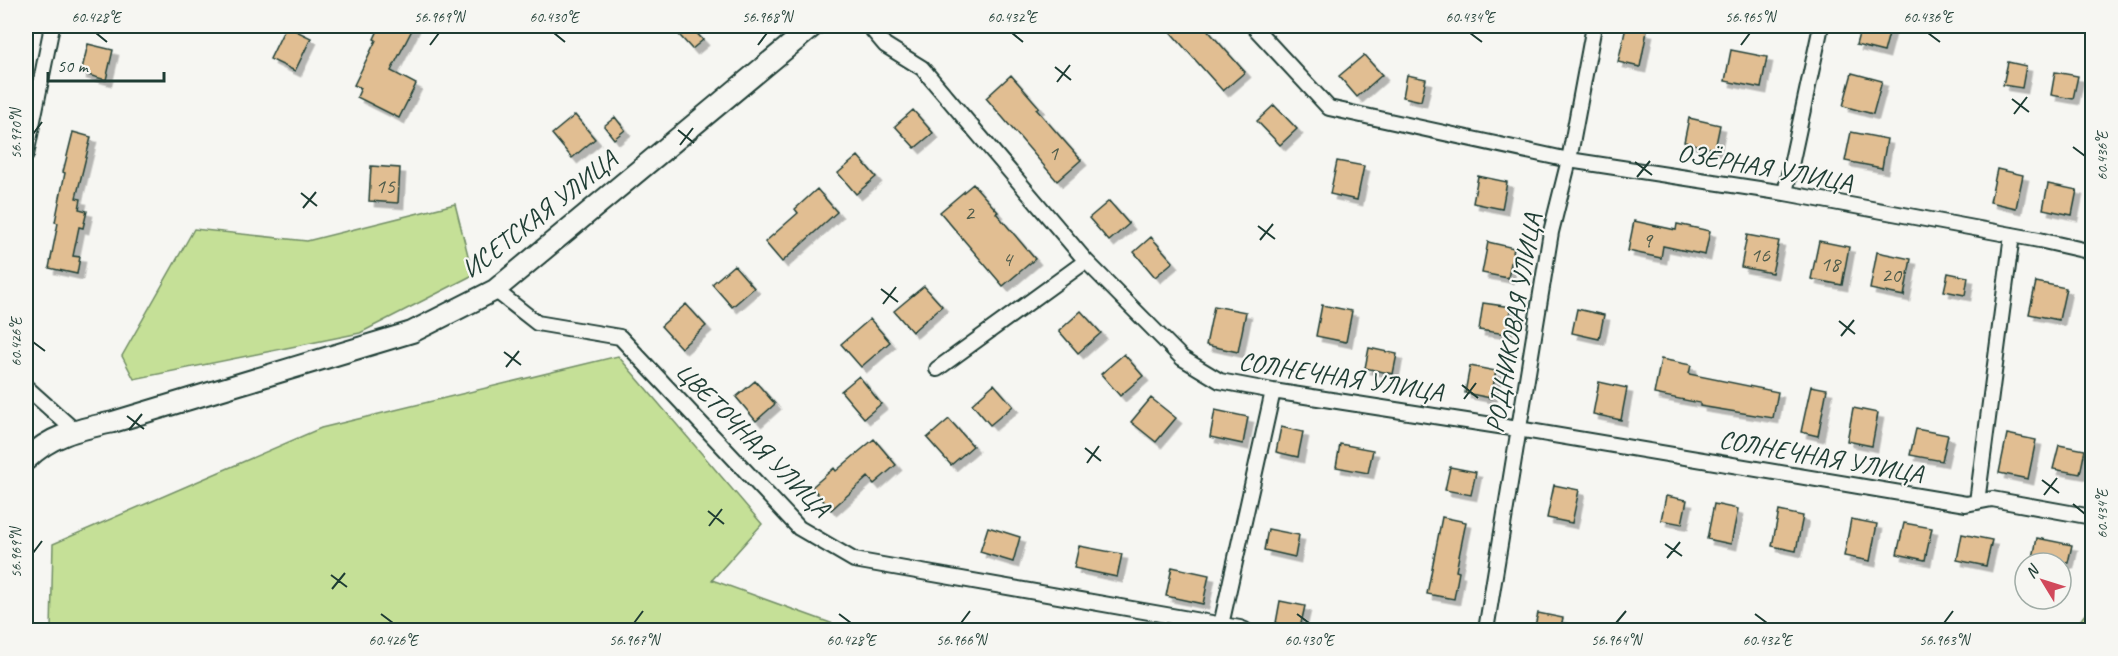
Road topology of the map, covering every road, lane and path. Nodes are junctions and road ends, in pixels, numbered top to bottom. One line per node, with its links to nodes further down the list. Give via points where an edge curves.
1 (52, 26): 7 (street)
2 (813, 26): 13 (main road, ИСЕТСКАЯ УЛИЦА)
3 (869, 26): 12 (street, СОЛНЕЧНАЯ УЛИЦА, via 885,45 922,68)
4 (1252, 26): 8 (street, ОЗЁРНАЯ УЛИЦА, via 1329,108)
5 (1594, 26): 8 (street, РОДНИКОВАЯ УЛИЦА)
6 (1821, 26): 9 (street)
7 (26, 155)
8 (1569, 160): 9 (street, ОЗЁРНАЯ УЛИЦА); 17 (street, РОДНИКОВАЯ УЛИЦА, via 1551,232)
9 (1785, 193): 10 (street, ОЗЁРНАЯ УЛИЦА)
10 (2012, 235): 11 (street, ОЗЁРНАЯ УЛИЦА); 20 (street)
11 (2092, 252)
12 (1086, 261): 14 (street); 16 (street, СОЛНЕЧНАЯ УЛИЦА, via 1182,358 1220,381)
13 (495, 290): 18 (main road, ИСЕТСКАЯ УЛИЦА, via 412,332 113,422); 22 (street, ЦВЕТОЧНАЯ УЛИЦА, via 537,323 620,337 799,528 854,560)
14 (937, 369)
15 (26, 387): 18 (street)
16 (1273, 391): 17 (street, СОЛНЕЧНАЯ УЛИЦА); 22 (street)
17 (1518, 429): 20 (street, СОЛНЕЧНАЯ УЛИЦА, via 1966,504); 24 (street, РОДНИКОВАЯ УЛИЦА)
18 (74, 430): 19 (main road, ИСЕТСКАЯ УЛИЦА, via 37,448)
19 (26, 460)
20 (1977, 502): 21 (street, СОЛНЕЧНАЯ УЛИЦА, via 1992,499)
21 (2092, 517)
22 (1221, 625): 23 (street, ЦВЕТОЧНАЯ УЛИЦА)
23 (1245, 630)
24 (1486, 630)

